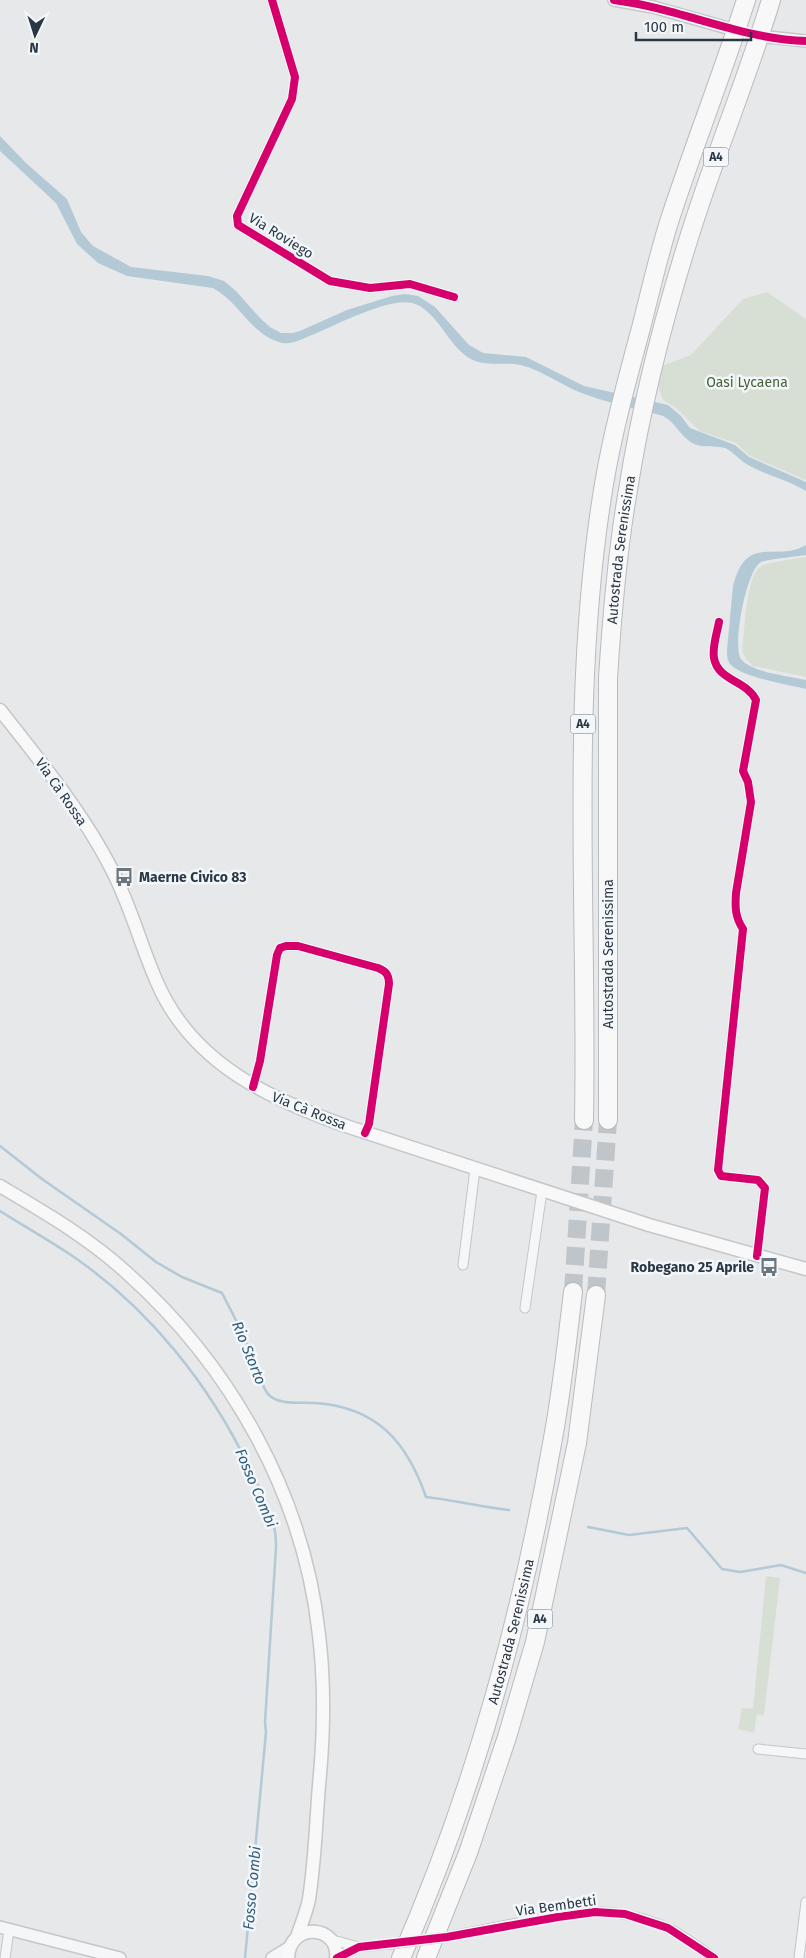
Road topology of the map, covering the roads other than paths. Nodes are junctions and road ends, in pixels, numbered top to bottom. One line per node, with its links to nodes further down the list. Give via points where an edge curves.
1 (272, 0): 8 (street, Via Roviego, via 295,77 292,99 237,216 238,225 330,281 370,288 410,284)
2 (614, 0): 5 (street, via 643,4)
3 (746, 0): 12 (highway, Autostrada Serenissima / A4, via 668,226 617,419 604,485 584,677)
4 (771, 0): 13 (highway, Autostrada Serenissima / A4, via 693,225 666,316 640,422 628,490 612,614 608,678)
5 (724, 27)
6 (768, 37): 7 (street)
7 (806, 41)
8 (454, 297)
9 (719, 622): 18 (street, via 713,656 716,665 722,674 753,693 756,700 742,771 752,802 736,893 735,908 743,929 718,1170 721,1176 758,1180 765,1188)
10 (0, 710): 11 (main road, Via Cà Rossa, via 40,760 95,840 122,891 156,982 183,1028 223,1066)
11 (253, 1086): 14 (main road, Via Cà Rossa, via 308,1113); 14 (street, via 280,948 298,946 378,968 389,976 389,984 369,1124)
12 (584, 1120)
13 (608, 1120)
14 (365, 1133): 15 (main road, Via Cà Rossa)
15 (475, 1169): 17 (main road, Via Cà Rossa); 19 (street)
16 (0, 1186): 26 (main road, via 94,1246 163,1306 212,1365 249,1420 272,1467 302,1549 319,1634 323,1745)
17 (542, 1190): 18 (main road, Via Cà Rossa); 23 (street)
18 (757, 1256): 20 (main road, Via Cà Rossa)
19 (463, 1265)
20 (806, 1269)
21 (573, 1292): 36 (highway, Autostrada Serenissima / A4, via 554,1436 508,1649 466,1788)
22 (596, 1295): 37 (highway, Autostrada Serenissima / A4, via 577,1443 535,1642 468,1853)
23 (525, 1308)
24 (758, 1749): 25 (street)
25 (806, 1754)
26 (309, 1901): 29 (main road, via 313,1921); 30 (main road)
27 (806, 1902): 39 (street)
28 (5, 1928): 32 (street); 33 (street)
29 (326, 1936): 30 (main road, via 309,1931); 31 (street); 35 (main road, via 336,1951)
30 (292, 1947): 34 (street)
31 (359, 1948): 35 (street); 38 (street, Via Bembetti, bridge, via 596,1912 641,1918 668,1928)
32 (115, 1957)
33 (5, 1958)
34 (272, 1958)
35 (336, 1958)
36 (401, 1958)
37 (426, 1958)
38 (714, 1958)
39 (799, 1958)

